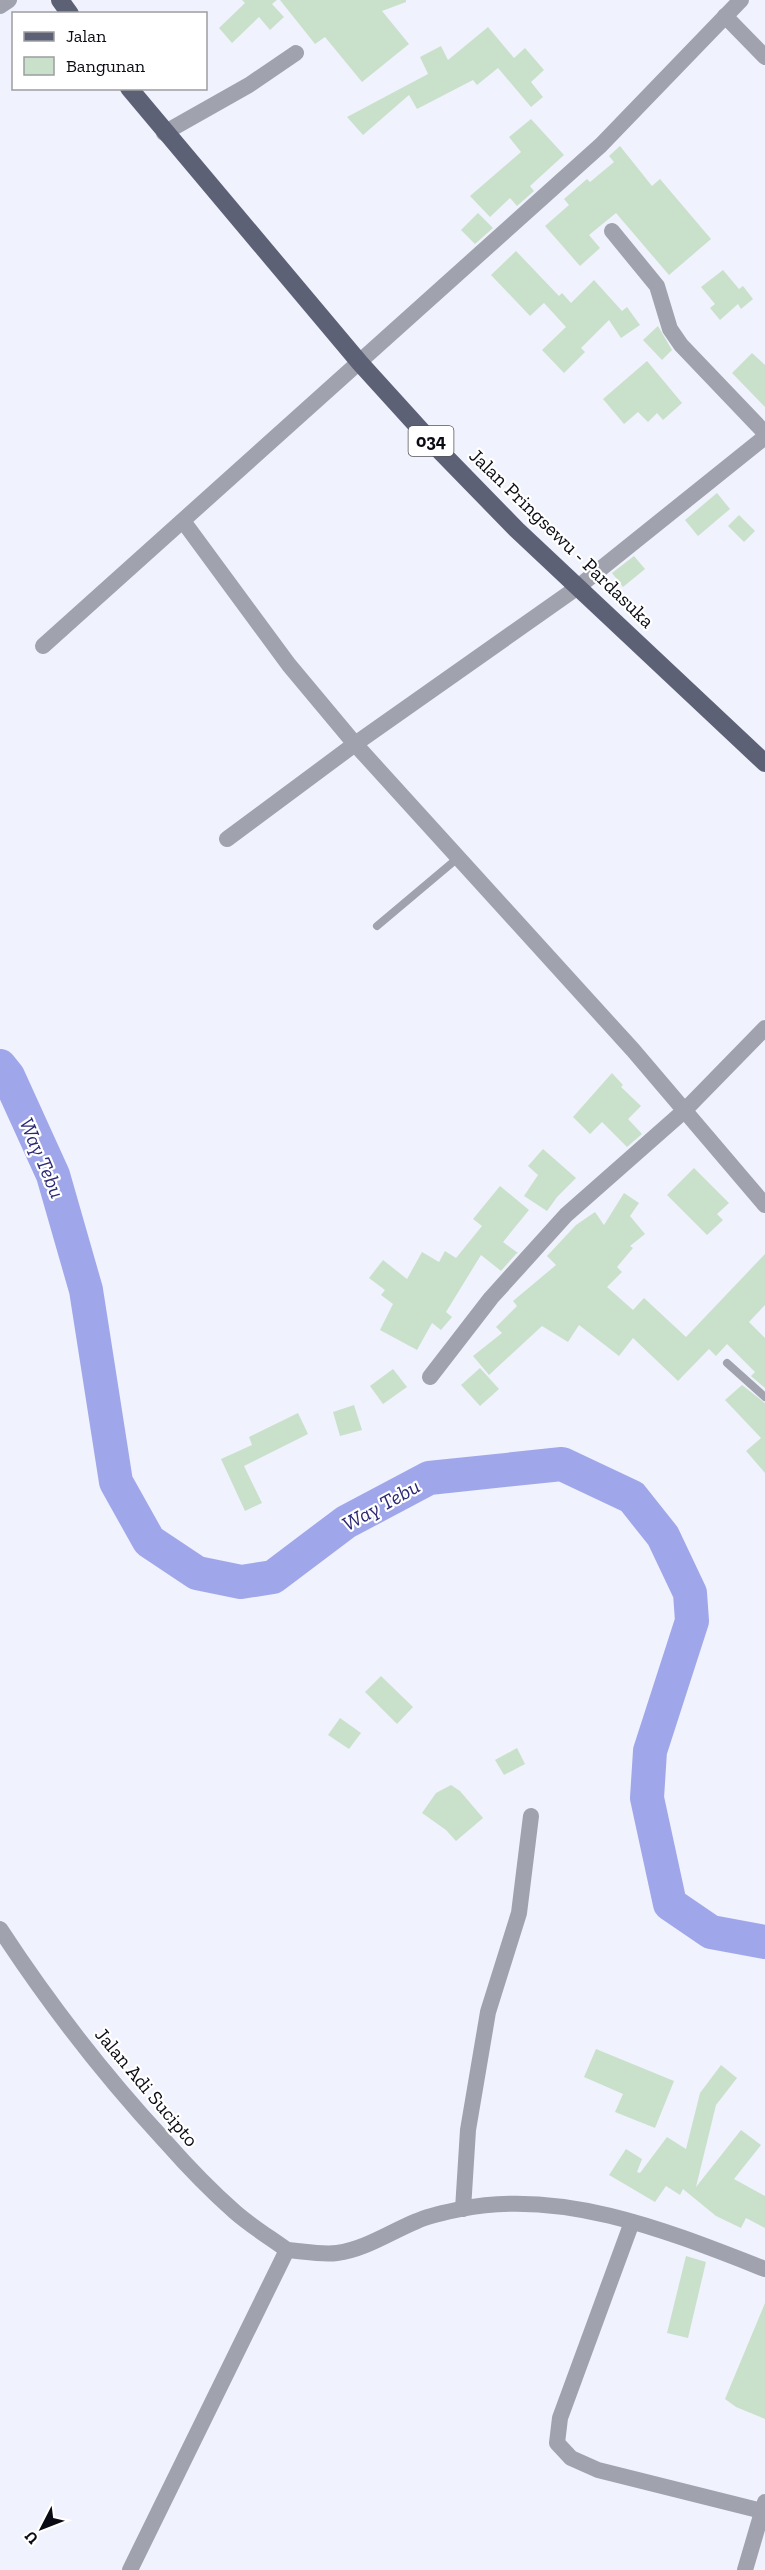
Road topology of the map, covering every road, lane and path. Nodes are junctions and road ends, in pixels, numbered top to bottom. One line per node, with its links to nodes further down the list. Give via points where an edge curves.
1 (9, 0): 3 (street)
2 (741, 0): 4 (street)
3 (0, 6)
4 (726, 15): 6 (street); 10 (street, via 601,145)
5 (296, 53): 8 (street, via 249,85)
6 (765, 57)
7 (131, 90): 8 (main road, Jalan Pringsewu - Pardasuka / 034)
8 (164, 133): 10 (main road, Jalan Pringsewu - Pardasuka / 034)
9 (612, 231): 11 (street, via 657,286 669,329 681,345)
10 (360, 363): 12 (street); 13 (main road, Jalan Pringsewu - Pardasuka / 034, via 463,474)
11 (765, 435): 13 (street)
12 (183, 521): 14 (street); 15 (street, via 289,665)
13 (578, 587): 15 (street); 16 (main road, Jalan Pringsewu - Pardasuka / 034)
14 (43, 646)
15 (355, 744): 17 (street); 18 (street)
16 (765, 763)
17 (227, 839)
18 (459, 856): 19 (lane); 21 (street)
19 (377, 926)
20 (765, 1028): 21 (street)
21 (684, 1111): 22 (street); 24 (street, via 566,1215 491,1298)
22 (765, 1205)
23 (728, 1363): 25 (lane)
24 (430, 1377)
25 (765, 1397)
26 (531, 1816): 28 (street, via 519,1913 488,2012 470,2118)
27 (0, 1929): 30 (street, Jalan Adi Sucipto, via 81,2042 144,2118 213,2192)
28 (463, 2209): 29 (street, via 532,2202); 30 (street, via 418,2220 374,2242 336,2253)
29 (632, 2222): 31 (street); 32 (street, via 560,2418 557,2443 571,2458 598,2470)
30 (286, 2250): 33 (street)
31 (765, 2269)
32 (763, 2506): 34 (street)
33 (130, 2570)
34 (745, 2570)

